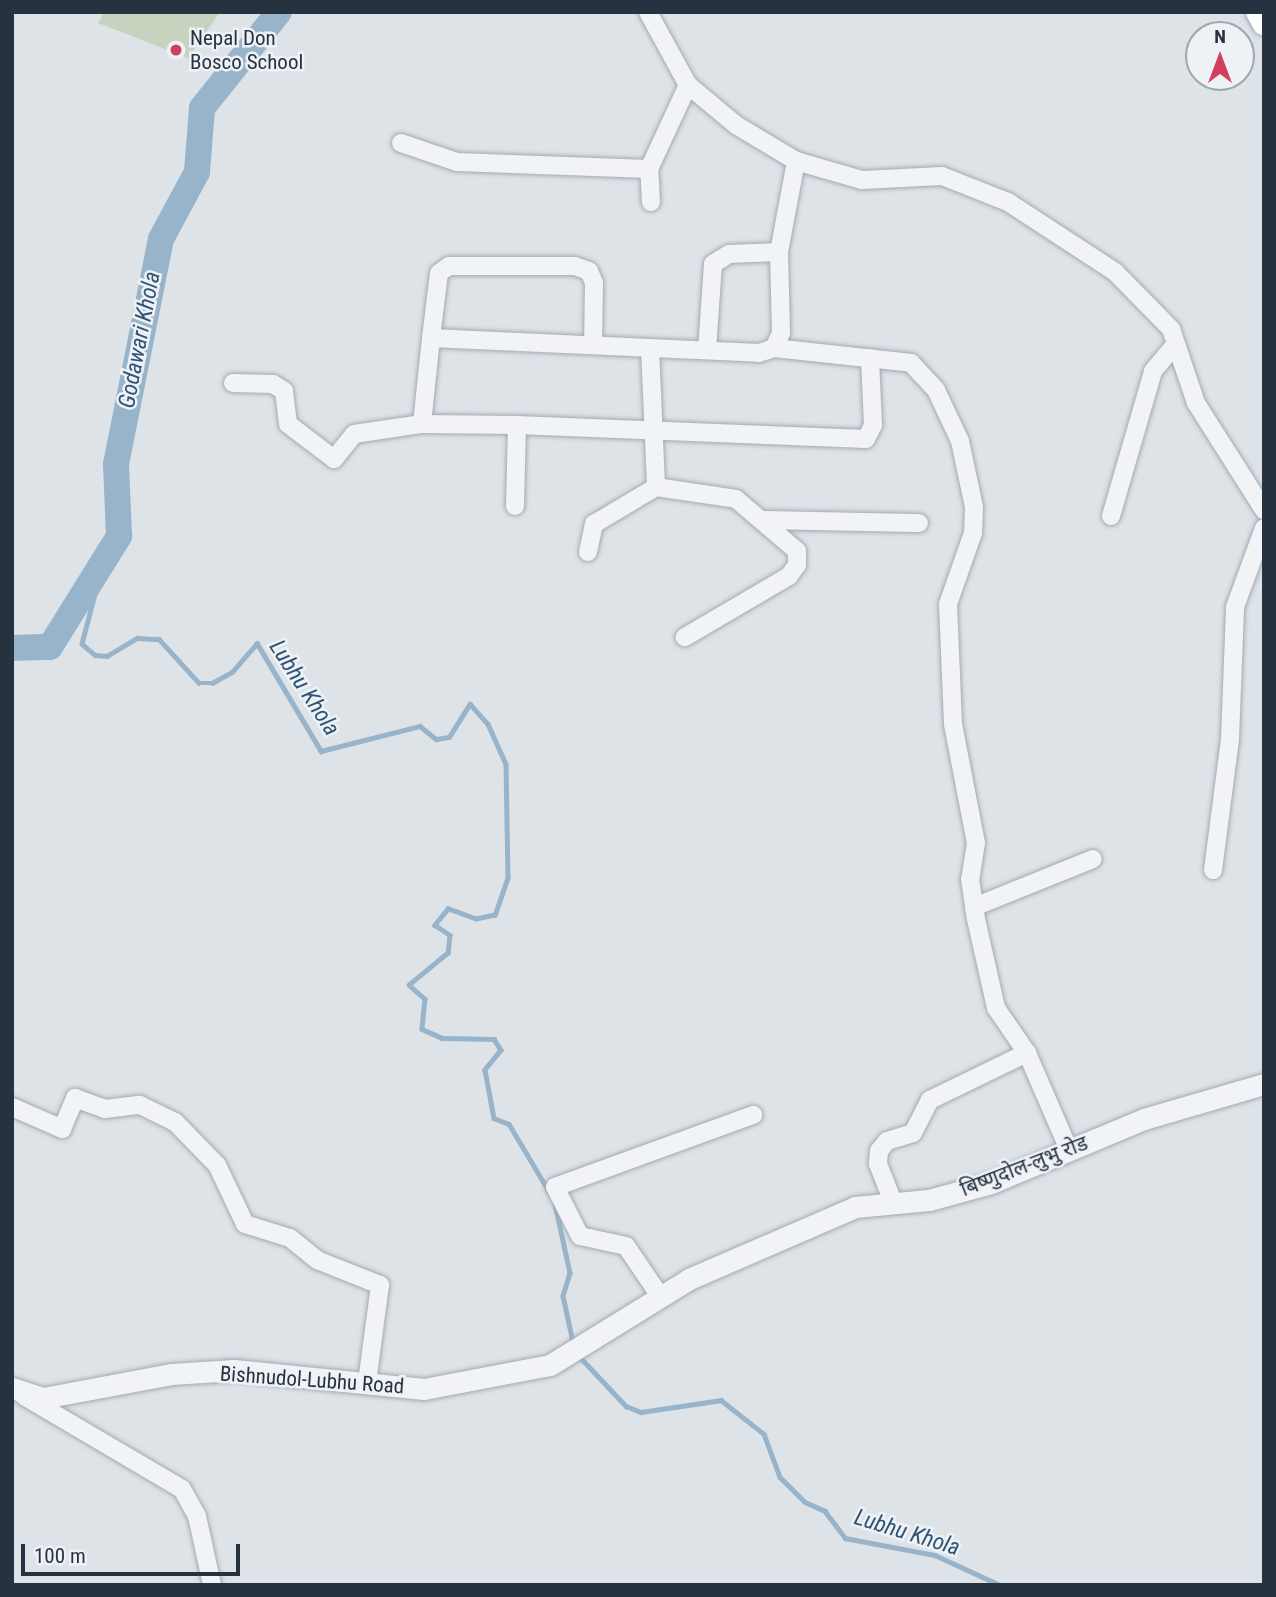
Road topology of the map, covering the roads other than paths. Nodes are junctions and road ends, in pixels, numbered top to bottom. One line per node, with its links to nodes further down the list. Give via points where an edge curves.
1 (648, 12): 4 (street)
2 (1258, 12): 3 (main road)
3 (1264, 23)
4 (688, 85): 6 (street, via 736,125); 7 (street)
5 (401, 143): 7 (street, via 457,162)
6 (796, 161): 9 (street); 11 (street, via 862,180 942,176 1008,202 1115,272 1171,329)
7 (649, 169): 8 (street)
8 (651, 202)
9 (779, 252): 14 (street, via 780,332); 15 (street, via 729,254 713,264)
10 (431, 338): 12 (street); 12 (street, via 439,272 449,266 575,266 589,271 594,284); 18 (street)
11 (1176, 344): 23 (street, via 1196,403); 24 (street, via 1153,371)
12 (593, 345): 13 (street)
13 (650, 348): 15 (street); 20 (street)
14 (774, 348): 15 (street, via 759,354); 16 (street)
15 (707, 350)
16 (870, 358): 20 (street, via 873,425 866,439); 32 (street, via 911,363 936,390 960,441 974,507 973,533 948,604 953,724 975,843 970,879)
17 (233, 383): 18 (street, via 273,384 284,391 288,424 334,459 354,434)
18 (422, 424): 19 (street)
19 (517, 425): 20 (street); 22 (street)
20 (655, 432): 21 (street)
21 (656, 487): 25 (street, via 736,499); 28 (street, via 594,524)
22 (515, 506)
23 (1264, 510)
24 (1111, 516)
25 (761, 520): 26 (street); 29 (street, via 797,551 797,565 789,576)
26 (919, 523)
27 (1264, 528): 31 (street, via 1235,607 1230,739)
28 (588, 551)
29 (685, 637)
30 (1093, 859): 32 (street)
31 (1213, 870)
32 (974, 907): 33 (street, via 996,1008)
33 (1027, 1053): 37 (street); 38 (street, via 930,1100 914,1133 887,1142 878,1152)
34 (1264, 1084): 37 (street, बिष्णुदोल-लुभु रोड, via 1144,1119)
35 (12, 1107): 41 (street, via 62,1129 75,1098 105,1109 140,1105 175,1122 217,1165 245,1224 290,1238 317,1260 380,1285)
36 (753, 1115): 39 (street, via 555,1187 580,1236 626,1246)
37 (1069, 1150): 38 (street, बिष्णुदोल-लुभु रोड, via 991,1182 929,1200)
38 (893, 1202): 39 (street, बिष्णुदोल-लुभु रोड, via 855,1207)
39 (660, 1296): 40 (street, बिष्णुदोल-लुभु रोड, via 592,1343)
40 (562, 1357): 41 (street, Bishnudol-Lubhu Road, via 424,1389)
41 (367, 1382): 42 (street, Bishnudol-Lubhu Road, via 234,1370 171,1374 43,1398)
42 (15, 1390): 43 (street, via 182,1489 197,1516)
43 (212, 1585)

